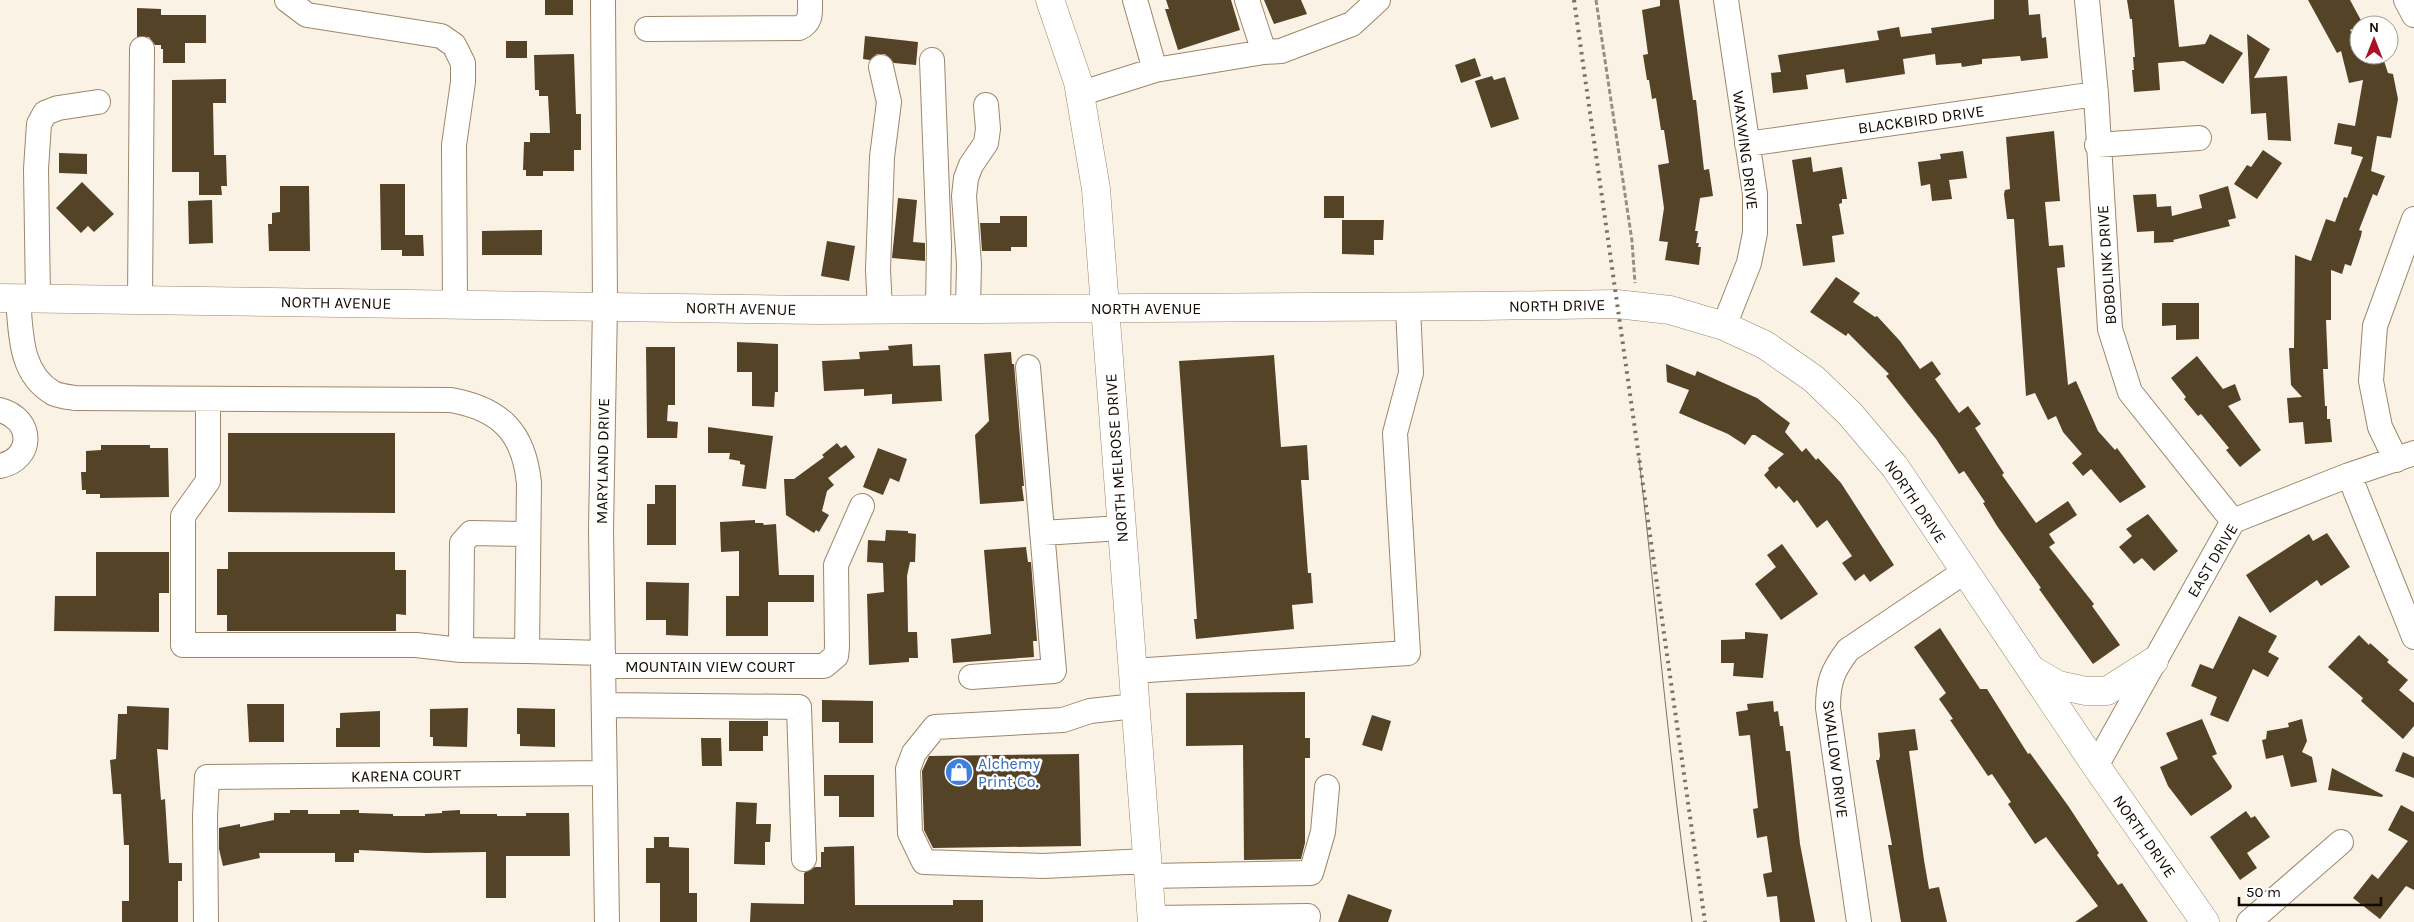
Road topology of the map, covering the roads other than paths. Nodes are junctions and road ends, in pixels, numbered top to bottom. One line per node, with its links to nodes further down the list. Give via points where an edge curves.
1 (287, 0): 28 (street, via 307,15 441,36 454,45 463,63 464,82 454,145)
2 (603, 0): 29 (street, MARYLAND DRIVE)
3 (810, 0): 12 (street, via 810,18 799,28)
4 (1050, 0): 18 (main road, NORTH MELROSE DRIVE, via 1078,82)
5 (1135, 0): 17 (street)
6 (1246, 0): 14 (street)
7 (1378, 0): 14 (street, via 1352,24 1281,51)
8 (1726, 0): 23 (street, WAXWING DRIVE)
9 (2088, 0): 19 (street, BOBOLINK DRIVE)
10 (2406, 0): 11 (street)
11 (2414, 15)
12 (647, 29)
13 (142, 49): 27 (street)
14 (1264, 52): 17 (street)
15 (932, 60): 33 (street, via 939,245)
16 (881, 67): 35 (street, via 889,102 882,157 878,270)
17 (1155, 70): 18 (street)
18 (1079, 94): 32 (main road, NORTH MELROSE DRIVE, via 1096,189)
19 (2096, 94): 23 (street, BLACKBIRD DRIVE); 24 (street, BOBOLINK DRIVE)
20 (98, 102): 26 (street, via 58,108 45,113 39,124)
21 (986, 105): 34 (street, via 986,143 966,178 964,196)
22 (2199, 138): 24 (street)
23 (1747, 144): 36 (street, WAXWING DRIVE, via 1755,194 1755,233 1749,263)
24 (2098, 145): 44 (street, BOBOLINK DRIVE, via 2110,329 2130,392)
25 (2414, 219): 40 (street, via 2375,326 2371,381 2380,427)
26 (19, 298): 27 (main road, NORTH AVENUE); 38 (street, via 29,369 37,381 54,394 75,398)
27 (140, 299): 28 (main road, NORTH AVENUE)
28 (455, 304): 29 (main road, NORTH AVENUE)
29 (605, 306): 35 (main road, NORTH AVENUE); 52 (street, MARYLAND DRIVE, via 601,530)
30 (1482, 306): 31 (main road, NORTH AVENUE); 36 (main road, NORTH DRIVE, via 1617,304 1670,310)
31 (1408, 307): 32 (main road, NORTH AVENUE); 55 (street, via 1411,373 1395,433 1408,653)
32 (1104, 308): 34 (main road, NORTH AVENUE); 45 (main road, NORTH MELROSE DRIVE)
33 (938, 309): 34 (main road, NORTH AVENUE); 35 (main road, NORTH AVENUE)
34 (968, 309)
35 (880, 310)
36 (1724, 326): 48 (main road, NORTH DRIVE, via 1765,345 1814,379 1850,414 1895,467)
37 (1028, 367): 46 (street)
38 (208, 399): 47 (street, via 452,400 472,404 492,413 520,444 527,463 529,483); 50 (street, MOUNTAIN VIEW COURT, via 208,481 183,516 183,646 416,646)
39 (0, 410): 41 (street, via 20,419 25,436 25,444 16,459)
40 (2405, 456): 42 (street, EAST DRIVE)
41 (0, 466)
42 (2349, 475): 44 (street, EAST DRIVE); 49 (street)
43 (862, 506): 52 (street, MOUNTAIN VIEW COURT, via 836,565 836,656 824,666)
44 (2232, 520): 53 (street, EAST DRIVE)
45 (1121, 528): 46 (street); 55 (main road, NORTH MELROSE DRIVE)
46 (1044, 533): 56 (street, via 1054,671)
47 (527, 534): 50 (street, via 471,533 462,543); 51 (street)
48 (1964, 572): 54 (main road, NORTH DRIVE); 70 (street, SWALLOW DRIVE, via 1848,650 1836,666 1828,687 1828,708)
49 (2414, 637)
50 (461, 650): 51 (street, MOUNTAIN VIEW COURT)
51 (527, 650): 52 (street, MOUNTAIN VIEW COURT)
52 (603, 659): 57 (street, MARYLAND DRIVE)
53 (2154, 661): 54 (main road, via 2107,691 2086,691 2058,685); 59 (street, EAST DRIVE)
54 (2029, 668): 59 (main road, NORTH DRIVE)
55 (1132, 671): 58 (main road, NORTH MELROSE DRIVE)
56 (971, 677)
57 (604, 705): 60 (street, MARYLAND DRIVE); 63 (street, via 800,708)
58 (1135, 706): 64 (main road, NORTH MELROSE DRIVE); 64 (street, via 1090,711 1063,720 935,727 914,753 908,769 910,833 924,862)
59 (2096, 766): 71 (main road, NORTH DRIVE)
60 (604, 773): 67 (street, KARENA COURT, via 208,777 204,816); 68 (street, MARYLAND DRIVE)
61 (1327, 787): 64 (street, via 1323,832 1311,872)
62 (2341, 842): 72 (street)
63 (804, 859)
64 (1148, 869): 65 (main road, NORTH MELROSE DRIVE)
65 (1152, 920): 66 (street)
66 (1220, 920): 69 (street, via 1308,916)
67 (206, 922)
68 (607, 922)
69 (1307, 922)
70 (1859, 922)
71 (2205, 922)
72 (2249, 922)

